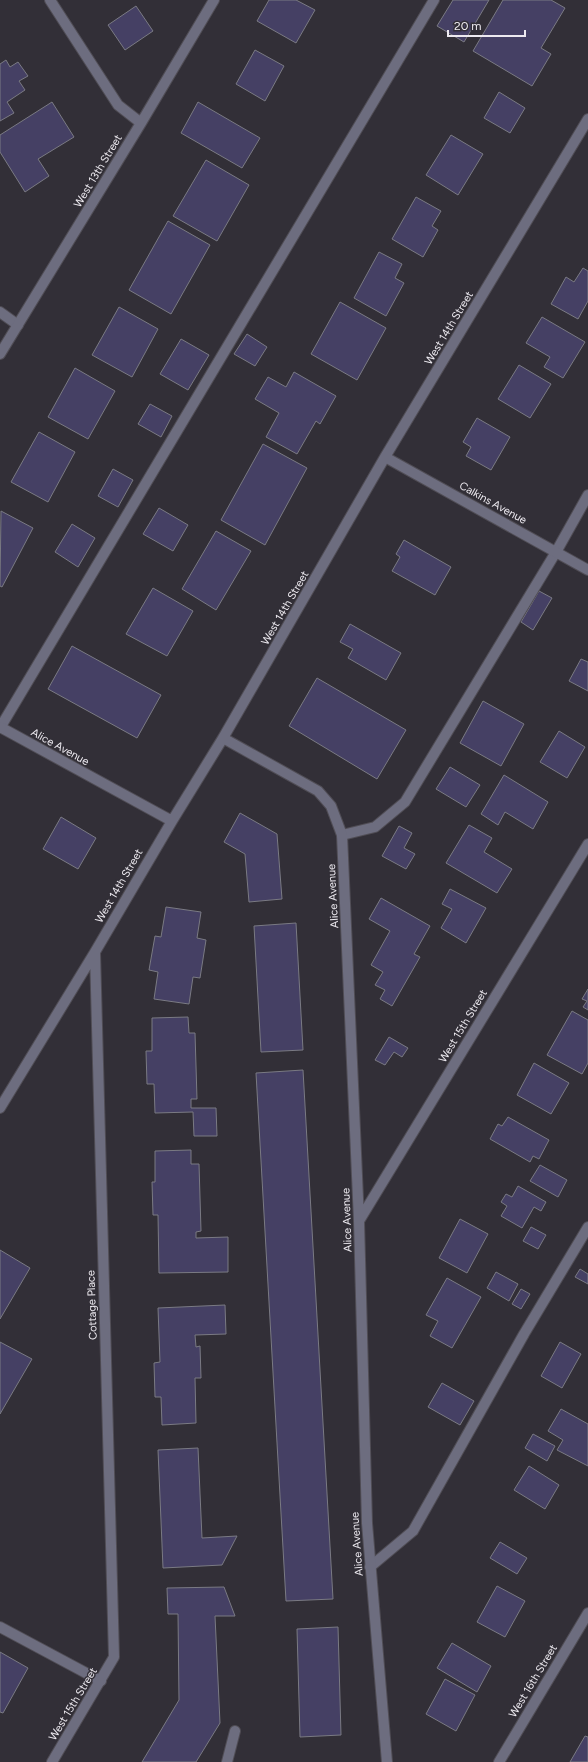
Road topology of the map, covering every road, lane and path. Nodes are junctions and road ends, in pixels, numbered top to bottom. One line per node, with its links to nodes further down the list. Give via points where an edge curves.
1 (50, 0): 5 (street, via 118,105)
2 (214, 0): 5 (street, West 13th Street)
3 (434, 0): 13 (street)
4 (588, 119): 9 (street, West 14th Street)
5 (142, 123): 7 (street, West 13th Street)
6 (0, 312): 7 (street)
7 (18, 325): 8 (street, West 13th Street)
8 (0, 354)
9 (386, 457): 11 (street, Calkins Avenue); 14 (street, West 14th Street)
10 (588, 495): 11 (street)
11 (556, 552): 12 (street, Calkins Avenue); 16 (street, via 405,802 375,827)
12 (588, 570)
13 (0, 728): 15 (street, Alice Avenue)
14 (223, 738): 15 (street, West 14th Street); 16 (street, Alice Avenue, via 318,791 331,806)
15 (172, 821): 18 (street, West 14th Street)
16 (342, 835): 20 (street, Alice Avenue)
17 (588, 844): 20 (street, West 15th Street)
18 (95, 952): 19 (street, West 14th Street); 25 (street, Cottage Place)
19 (0, 1108)
20 (359, 1221): 22 (street, Alice Avenue)
21 (588, 1227): 22 (street, via 524,1334 413,1531)
22 (370, 1567): 30 (street, Alice Avenue)
23 (588, 1613): 31 (street, West 16th Street)
24 (0, 1627): 26 (street)
25 (114, 1658): 26 (street, West 15th Street)
26 (101, 1681): 28 (street, West 15th Street)
27 (235, 1731): 29 (street)
28 (52, 1762)
29 (227, 1762)
30 (387, 1762)
31 (499, 1762)

